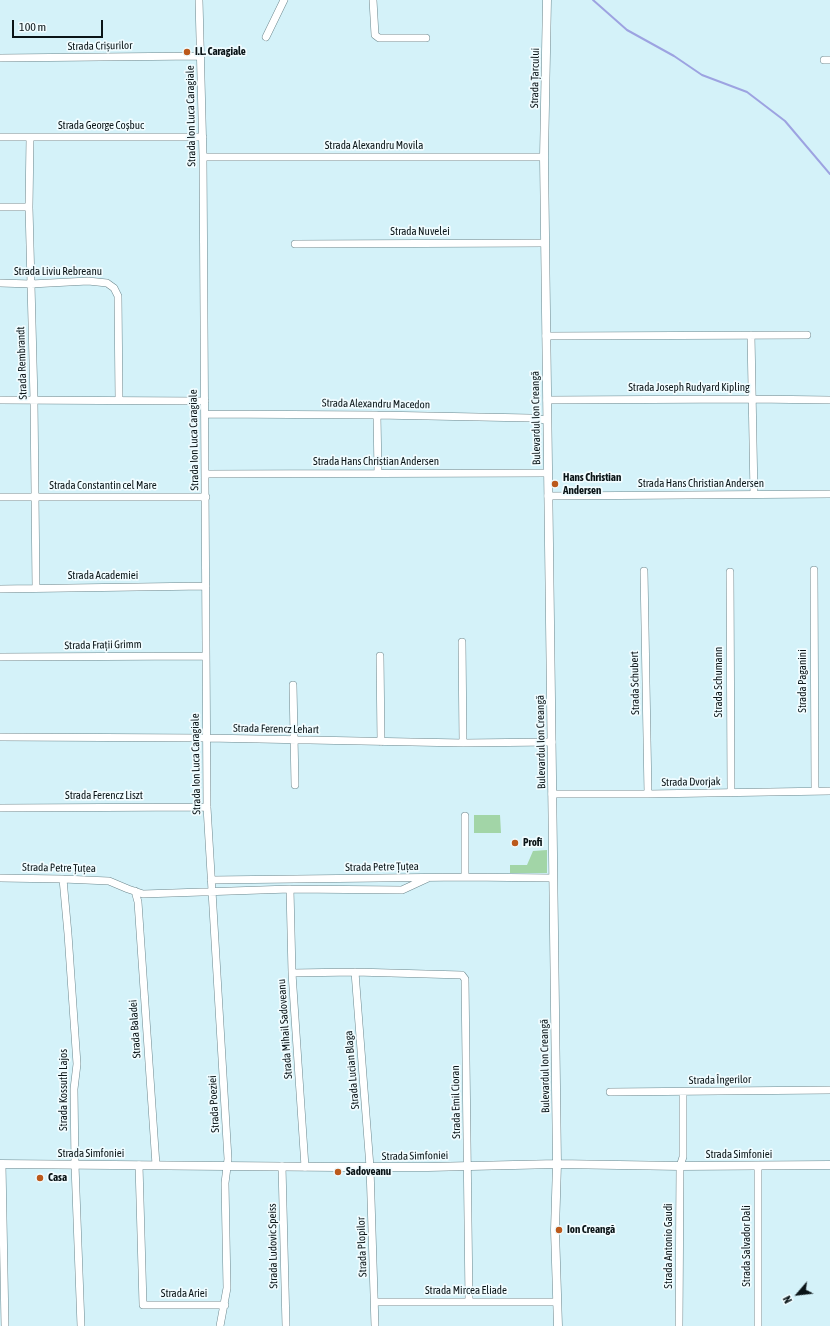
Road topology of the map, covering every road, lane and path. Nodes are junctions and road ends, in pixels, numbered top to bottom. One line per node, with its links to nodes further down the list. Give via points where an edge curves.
1 (199, 0): 7 (street, Strada Ion Luca Caragiale)
2 (284, 0): 5 (street)
3 (373, 0): 6 (street, via 375,35 379,38)
4 (547, 0): 13 (street, Strada Țarcului)
5 (266, 37)
6 (426, 38)
7 (201, 56): 8 (street, Strada Crișurilor); 9 (street, Strada Ion Luca Caragiale)
8 (0, 58)
9 (203, 137): 11 (street, Strada George Coșbuc); 12 (street, Strada Ion Luca Caragiale)
10 (0, 138): 11 (street, Strada George Coșbuc)
11 (30, 138): 15 (street, Strada Rembrandt)
12 (203, 157): 13 (street, Strada Alexandru Movila); 27 (street, Strada Ion Luca Caragiale)
13 (544, 157): 16 (street, Bulevardul Ion Creangă)
14 (0, 207): 15 (street)
15 (29, 207): 19 (street, Strada Rembrandt)
16 (545, 243): 17 (street, Strada Nuvelei); 22 (street, Bulevardul Ion Creangă)
17 (294, 244)
18 (0, 283): 19 (street, Strada Liviu Rebreanu)
19 (31, 284): 25 (street, Strada Rembrandt); 26 (street, Strada Liviu Rebreanu, via 88,282 107,283 114,288 118,296)
20 (751, 335): 21 (street); 22 (street); 23 (street)
21 (807, 335)
22 (546, 336): 28 (street, Bulevardul Ion Creangă)
23 (752, 399): 28 (street, Strada Joseph Rudyard Kipling); 29 (street, Strada Joseph Rudyard Kipling); 37 (street)
24 (0, 400): 25 (street)
25 (34, 400): 26 (street); 41 (street, Strada Rembrandt)
26 (119, 400): 27 (street)
27 (205, 400): 30 (street, Strada Ion Luca Caragiale)
28 (547, 400): 32 (street, Bulevardul Ion Creangă)
29 (830, 400)
30 (205, 414): 31 (street, Strada Alexandru Macedon); 35 (street, Strada Ion Luca Caragiale)
31 (377, 415): 32 (street, Strada Alexandru Macedon); 33 (street)
32 (547, 420): 34 (street, Bulevardul Ion Creangă)
33 (378, 473): 34 (street, Strada Hans Christian Andersen); 35 (street, Strada Hans Christian Andersen)
34 (548, 473): 39 (street, Bulevardul Ion Creangă)
35 (205, 474): 38 (street, Strada Ion Luca Caragiale)
36 (830, 494): 37 (street, Strada Hans Christian Andersen)
37 (754, 495): 39 (street, Strada Hans Christian Andersen)
38 (206, 496): 41 (street, Strada Constantin cel Mare); 45 (street, Strada Ion Luca Caragiale)
39 (548, 496): 57 (street, Bulevardul Ion Creangă)
40 (0, 497): 41 (street, Strada Constantin cel Mare)
41 (35, 497): 46 (street, Strada Rembrandt)
42 (814, 570): 60 (street, Strada Paganini)
43 (644, 571): 64 (street, Strada Schubert)
44 (730, 572): 62 (street, Strada Schumann)
45 (206, 586): 46 (street, Strada Academiei); 49 (street, Strada Ion Luca Caragiale)
46 (36, 588): 47 (street, Strada Academiei)
47 (0, 589)
48 (462, 642): 58 (street)
49 (206, 656): 51 (street, Strada Frații Grimm); 54 (street, Strada Ion Luca Caragiale)
50 (380, 656): 56 (street)
51 (0, 657)
52 (293, 685): 55 (street)
53 (0, 737): 54 (street, Strada Ferencz Lehart)
54 (207, 738): 55 (street, Strada Ferencz Lehart); 65 (street, Strada Ion Luca Caragiale)
55 (294, 740): 56 (street, Strada Ferencz Lehart); 59 (street)
56 (381, 742): 58 (street, Strada Ferencz Lehart)
57 (552, 742): 58 (street, Strada Ferencz Lehart); 63 (street, Bulevardul Ion Creangă)
58 (463, 743)
59 (295, 785)
60 (815, 791): 61 (street, Strada Dvorjak); 62 (street, Strada Dvorjak)
61 (830, 791)
62 (731, 793): 64 (street, Strada Dvorjak)
63 (552, 794): 64 (street, Strada Dvorjak); 71 (street, Bulevardul Ion Creangă)
64 (648, 794)
65 (207, 806): 66 (street, Strada Ferencz Liszt); 74 (street, Strada Ion Luca Caragiale)
66 (0, 808)
67 (465, 816): 68 (street)
68 (465, 877): 70 (street, Strada Petre Țuțea); 71 (street, Strada Petre Țuțea)
69 (0, 878): 72 (street, Strada Petre Țuțea)
70 (428, 878): 73 (street, Strada Petre Țuțea); 75 (street, Strada Petre Țuțea, via 402,890)
71 (553, 878): 85 (street, Bulevardul Ion Creangă)
72 (63, 879): 76 (street, Strada Petre Țuțea, via 110,881); 84 (street, Strada Kossuth Lajos, via 77,1064 74,1089)
73 (297, 879): 74 (street, Strada Petre Țuțea); 75 (street, Strada Mihail Sadoveanu)
74 (211, 880): 77 (street, Strada Poeziei)
75 (293, 890): 77 (street, Strada Petre Țuțea); 79 (street, Strada Mihail Sadoveanu)
76 (135, 891): 77 (street, Strada Petre Țuțea, via 143,894); 87 (street, Strada Baladei, via 138,902)
77 (212, 892): 93 (street, Strada Poeziei, via 228,1159)
78 (355, 972): 79 (street); 90 (street, Strada Emil Cioran, via 462,975 465,979); 95 (street, Strada Lucian Blaga)
79 (292, 973): 94 (street, Strada Mihail Sadoveanu)
80 (830, 1090): 82 (street, Strada Îngerilor)
81 (610, 1092): 82 (street, Strada Îngerilor)
82 (683, 1092): 91 (street, Strada Antonio Gaudi, via 683,1157)
83 (1, 1164): 84 (street, Strada Simfoniei); 100 (street)
84 (75, 1164): 86 (street, Strada Simfoniei); 101 (street, Strada Kossuth Lajos)
85 (557, 1164): 90 (street, Strada Simfoniei); 91 (street, Strada Simfoniei); 98 (street, Bulevardul Ion Creangă)
86 (140, 1165): 87 (street, Strada Simfoniei); 99 (street, Strada Ariei, via 143,1305)
87 (156, 1165): 93 (street, Strada Simfoniei)
88 (830, 1165): 92 (street, Strada Simfoniei)
89 (282, 1166): 93 (street, Strada Simfoniei); 94 (street, Strada Simfoniei); 103 (street, Strada Ludovic Speiss)
90 (467, 1166): 95 (street, Strada Simfoniei); 96 (street, Strada Emil Cioran)
91 (680, 1166): 92 (street, Strada Simfoniei); 106 (street, Strada Antonio Gaudi)
92 (758, 1166): 107 (street, Strada Salvador Dali)
93 (226, 1167): 99 (street, Strada Poeziei)
94 (305, 1167): 95 (street, Strada Simfoniei)
95 (370, 1167): 97 (street, Strada Plopilor)
96 (469, 1301): 97 (street, Strada Mircea Eliade); 98 (street, Strada Mircea Eliade)
97 (375, 1302): 104 (street, Strada Plopilor)
98 (557, 1302): 105 (street, Bulevardul Ion Creangă)
99 (225, 1305): 102 (street, Strada Poeziei)
100 (5, 1326)
101 (80, 1326)
102 (220, 1326)
103 (286, 1326)
104 (376, 1326)
105 (558, 1326)
106 (680, 1326)
107 (758, 1326)

